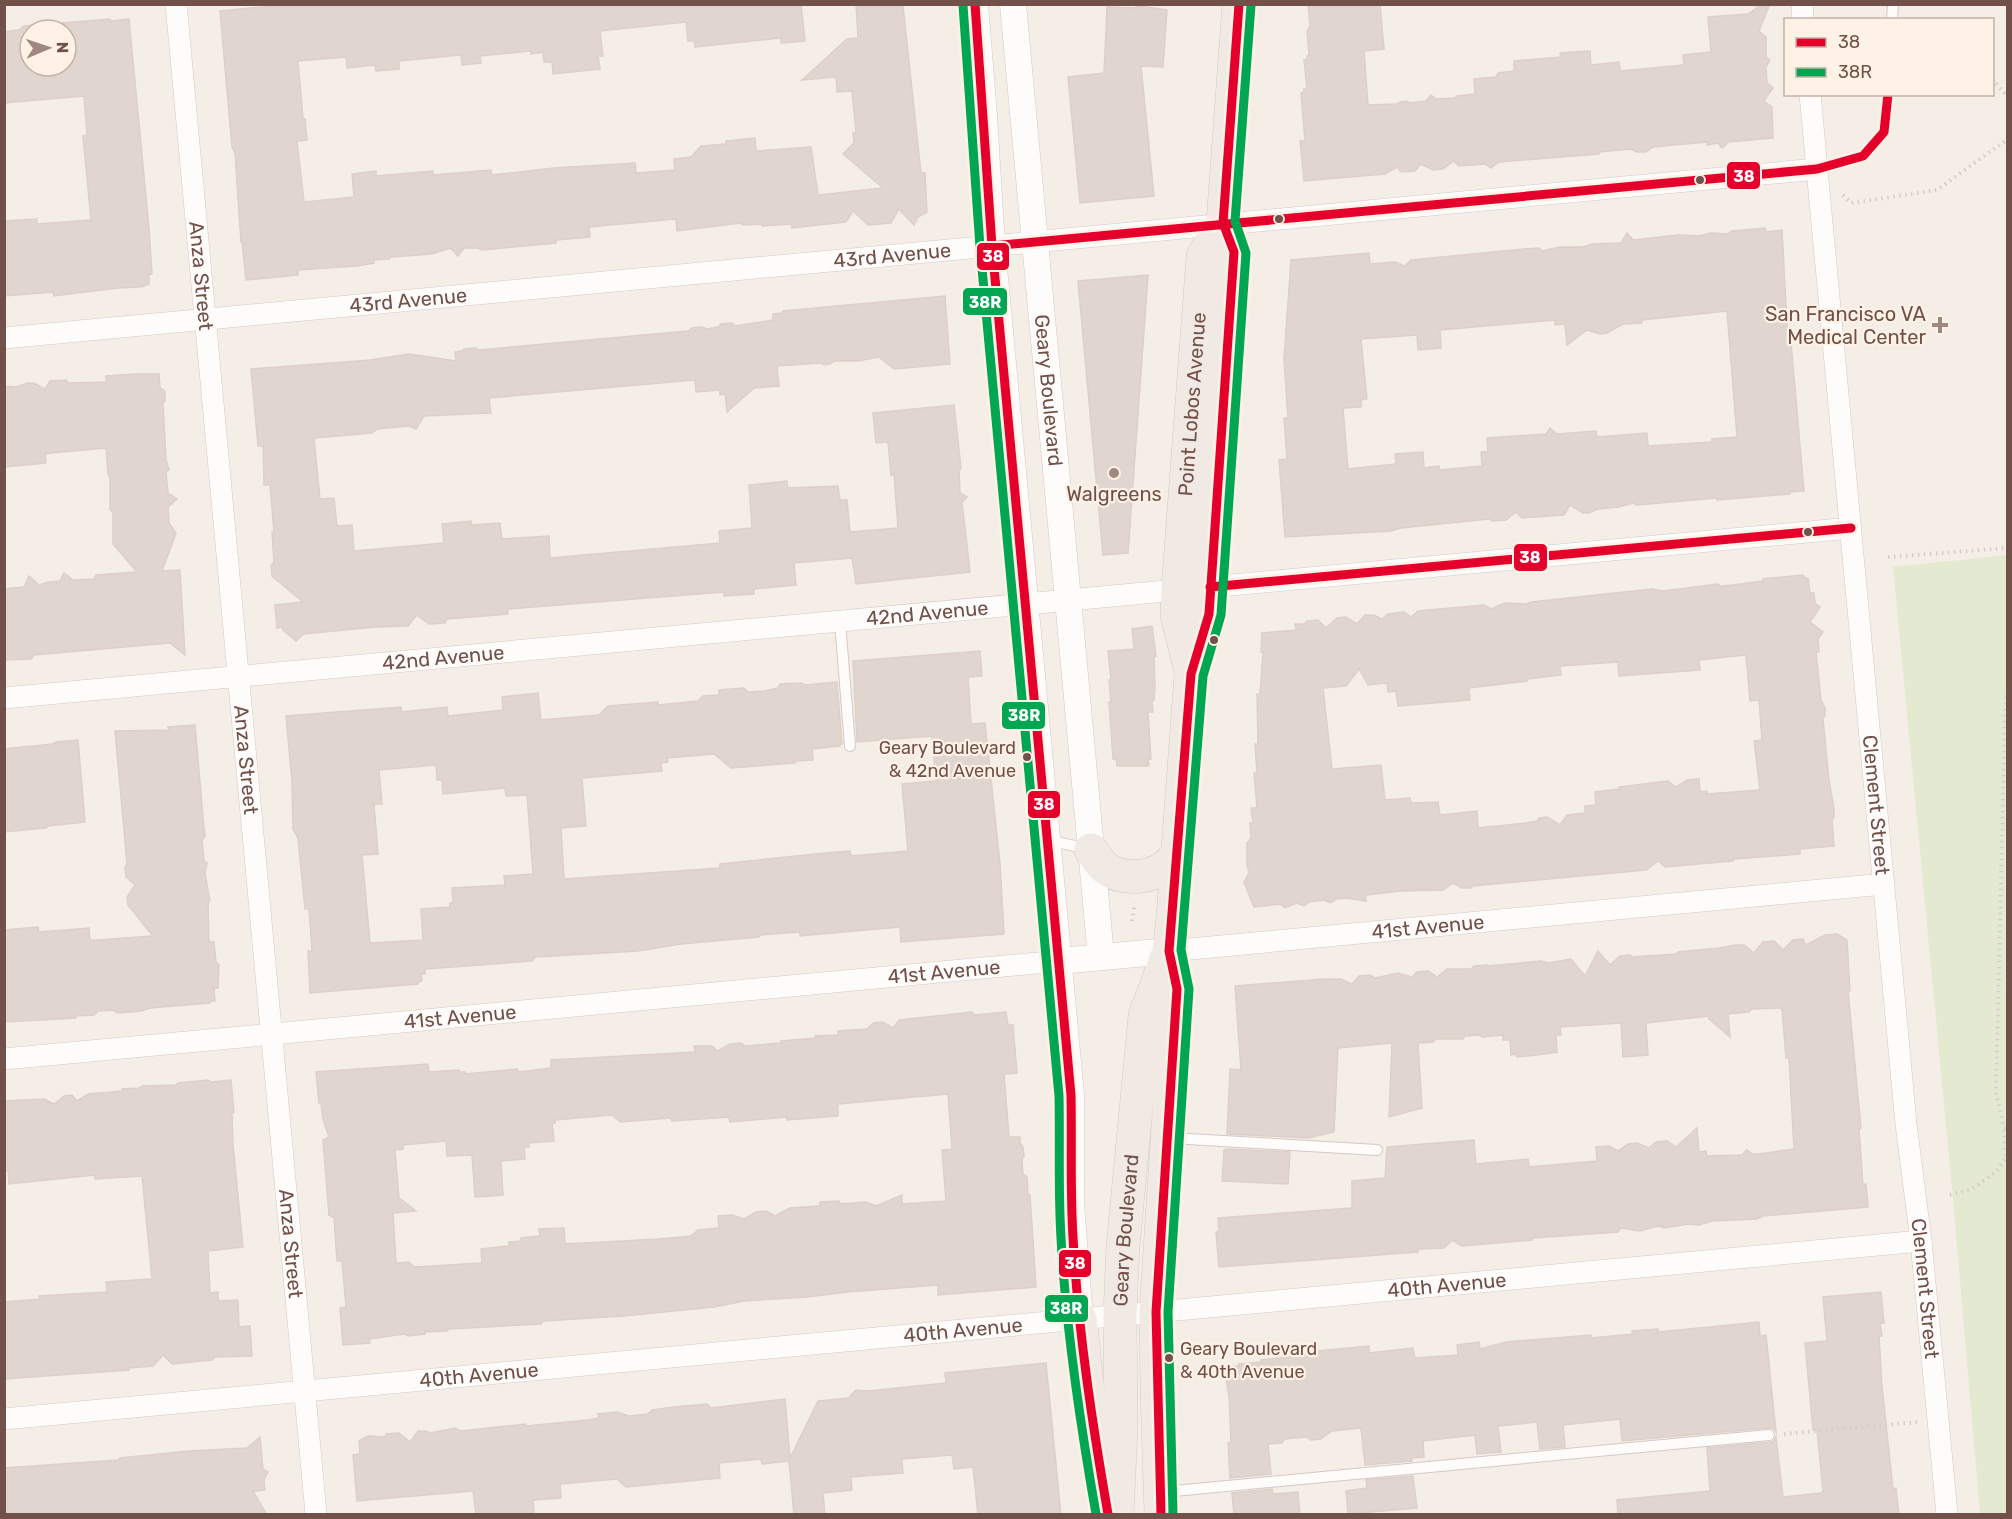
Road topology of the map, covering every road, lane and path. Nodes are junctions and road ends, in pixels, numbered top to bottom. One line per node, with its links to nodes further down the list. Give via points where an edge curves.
1 (176, 4): 14 (street, Anza Street)
2 (975, 4): 13 (street)
3 (1013, 4): 12 (street, Geary Boulevard)
4 (1239, 4): 11 (main road, Point Lobos Avenue)
5 (1994, 81): 8 (path)
6 (1810, 96): 10 (street, Clement Street)
7 (1888, 96): 10 (lane, via 1884,132 1863,156)
8 (2007, 97)
9 (2007, 139): 10 (path, via 1937,190 1851,203)
10 (1817, 169): 11 (street, 43rd Avenue); 16 (street, Clement Street)
11 (1223, 224): 12 (street, 43rd Avenue); 19 (main road, Point Lobos Avenue, via 1234,252); 20 (main road, Point Lobos Avenue, via 1203,256)
12 (1036, 242): 13 (street, 43rd Avenue); 21 (street, Geary Boulevard)
13 (992, 246): 14 (street, 43rd Avenue); 22 (street)
14 (205, 319): 15 (street, 43rd Avenue); 25 (street, Anza Street)
15 (4, 338)
16 (1851, 528): 19 (street, 42nd Avenue); 32 (street, Clement Street)
17 (2007, 548): 18 (path)
18 (1888, 557)
19 (1210, 587): 20 (street, 42nd Avenue); 24 (main road, Geary Boulevard, via 1209,614)
20 (1178, 590): 21 (street, 42nd Avenue); 24 (main road, Geary Boulevard, via 1177,615)
21 (1068, 600): 22 (street, 42nd Avenue); 30 (street, Geary Boulevard)
22 (1026, 604): 23 (street, 42nd Avenue); 29 (street)
23 (840, 621): 25 (street, 42nd Avenue); 28 (lane)
24 (1191, 674): 31 (main road, Geary Boulevard)
25 (238, 677): 27 (street, 42nd Avenue); 38 (street, Anza Street)
26 (2007, 685): 40 (path, via 1996,1093)
27 (4, 698)
28 (850, 746)
29 (1048, 840): 30 (lane); 37 (street)
30 (1091, 850): 31 (main road, via 1113,873 1133,877 1157,872); 36 (street, Geary Boulevard)
31 (1177, 855): 35 (main road, Geary Boulevard)
32 (1884, 884): 35 (street, 41st Avenue); 44 (street, Clement Street)
33 (1136, 921): 34 (path)
34 (1124, 922)
35 (1169, 951): 36 (street, 41st Avenue); 41 (main road, Geary Boulevard, via 1177,989); 46 (main road, Geary Boulevard, via 1145,1016)
36 (1101, 957): 37 (street, 41st Avenue)
37 (1059, 961): 38 (street, 41st Avenue); 47 (street, via 1071,1095 1071,1204)
38 (271, 1034): 39 (street, 41st Avenue); 48 (street, Anza Street)
39 (4, 1059)
40 (2006, 1128): 43 (path, via 2006,1157 1997,1171 1972,1190)
41 (1168, 1138): 42 (lane); 45 (main road, Geary Boulevard)
42 (1377, 1150)
43 (1950, 1195)
44 (1921, 1241): 45 (street, 40th Avenue); 50 (street, Clement Street)
45 (1156, 1312): 46 (street, 40th Avenue); 52 (main road, Geary Boulevard)
46 (1120, 1315): 47 (street, 40th Avenue); 55 (main road, Geary Boulevard)
47 (1080, 1319): 48 (street, 40th Avenue); 54 (main road)
48 (304, 1391): 49 (street, 40th Avenue); 53 (street, Anza Street)
49 (4, 1419)
50 (1939, 1420): 51 (path); 56 (street, Clement Street)
51 (1769, 1435): 52 (lane)
52 (1160, 1504)
53 (316, 1515)
54 (1108, 1515)
55 (1117, 1515)
56 (1947, 1515)

